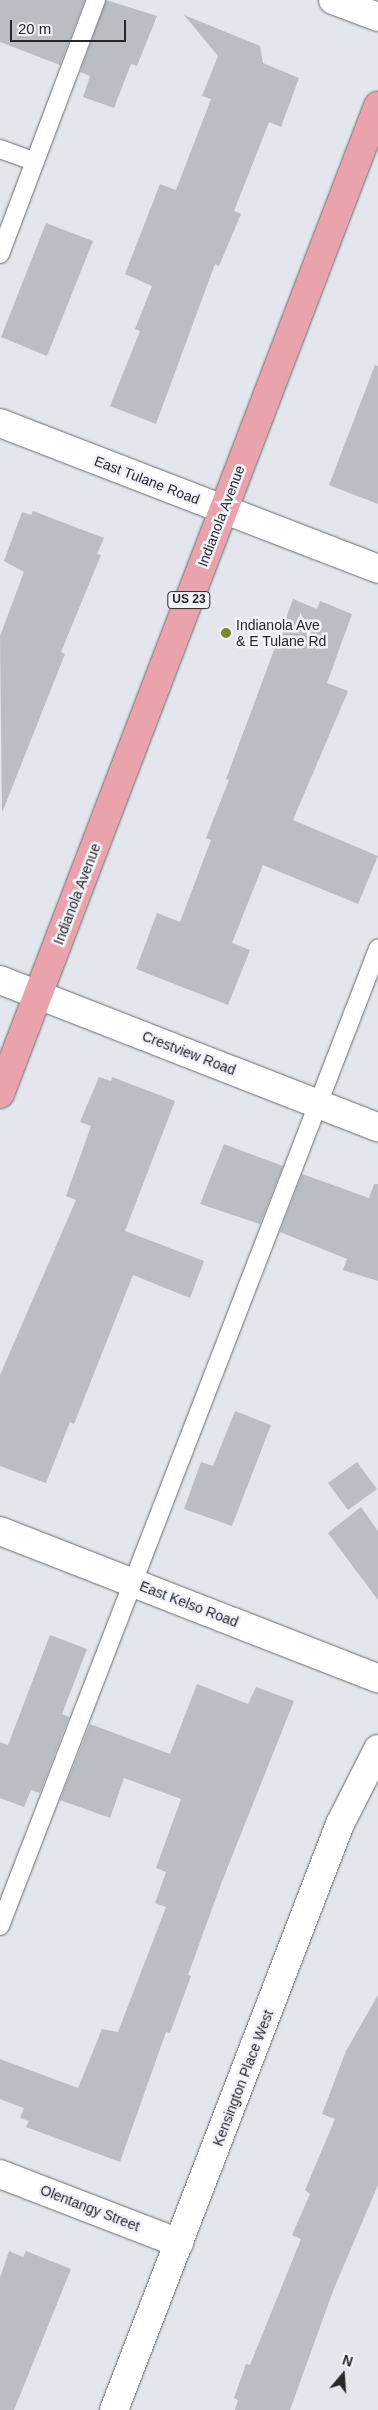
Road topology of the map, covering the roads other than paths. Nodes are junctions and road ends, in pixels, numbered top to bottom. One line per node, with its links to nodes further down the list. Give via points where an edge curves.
1 (96, 0): 6 (lane)
2 (333, 0): 3 (street)
3 (378, 17)
4 (378, 106): 9 (main road, Indianola Avenue / US 23)
5 (0, 149): 6 (lane)
6 (35, 162): 7 (lane)
7 (0, 254)
8 (0, 423): 9 (street, East Tulane Road)
9 (223, 509): 10 (street, East Tulane Road); 13 (main road, Indianola Avenue / US 23)
10 (378, 569)
11 (378, 949): 15 (lane)
12 (0, 980): 13 (street, Crestview Road)
13 (38, 995): 14 (main road, Indianola Avenue / US 23); 15 (street, Crestview Road)
14 (0, 1094)
15 (318, 1103): 16 (street, Crestview Road); 18 (lane)
16 (378, 1126)
17 (0, 1531): 18 (street, East Kelso Road)
18 (133, 1583): 19 (street, East Kelso Road); 21 (lane)
19 (378, 1678)
20 (378, 1749): 23 (street, Kensington Place West, via 340,1824)
21 (0, 1926)
22 (0, 2174): 23 (street, Olentangy Street)
23 (179, 2243): 24 (street, Kensington Place West)
24 (114, 2410)

